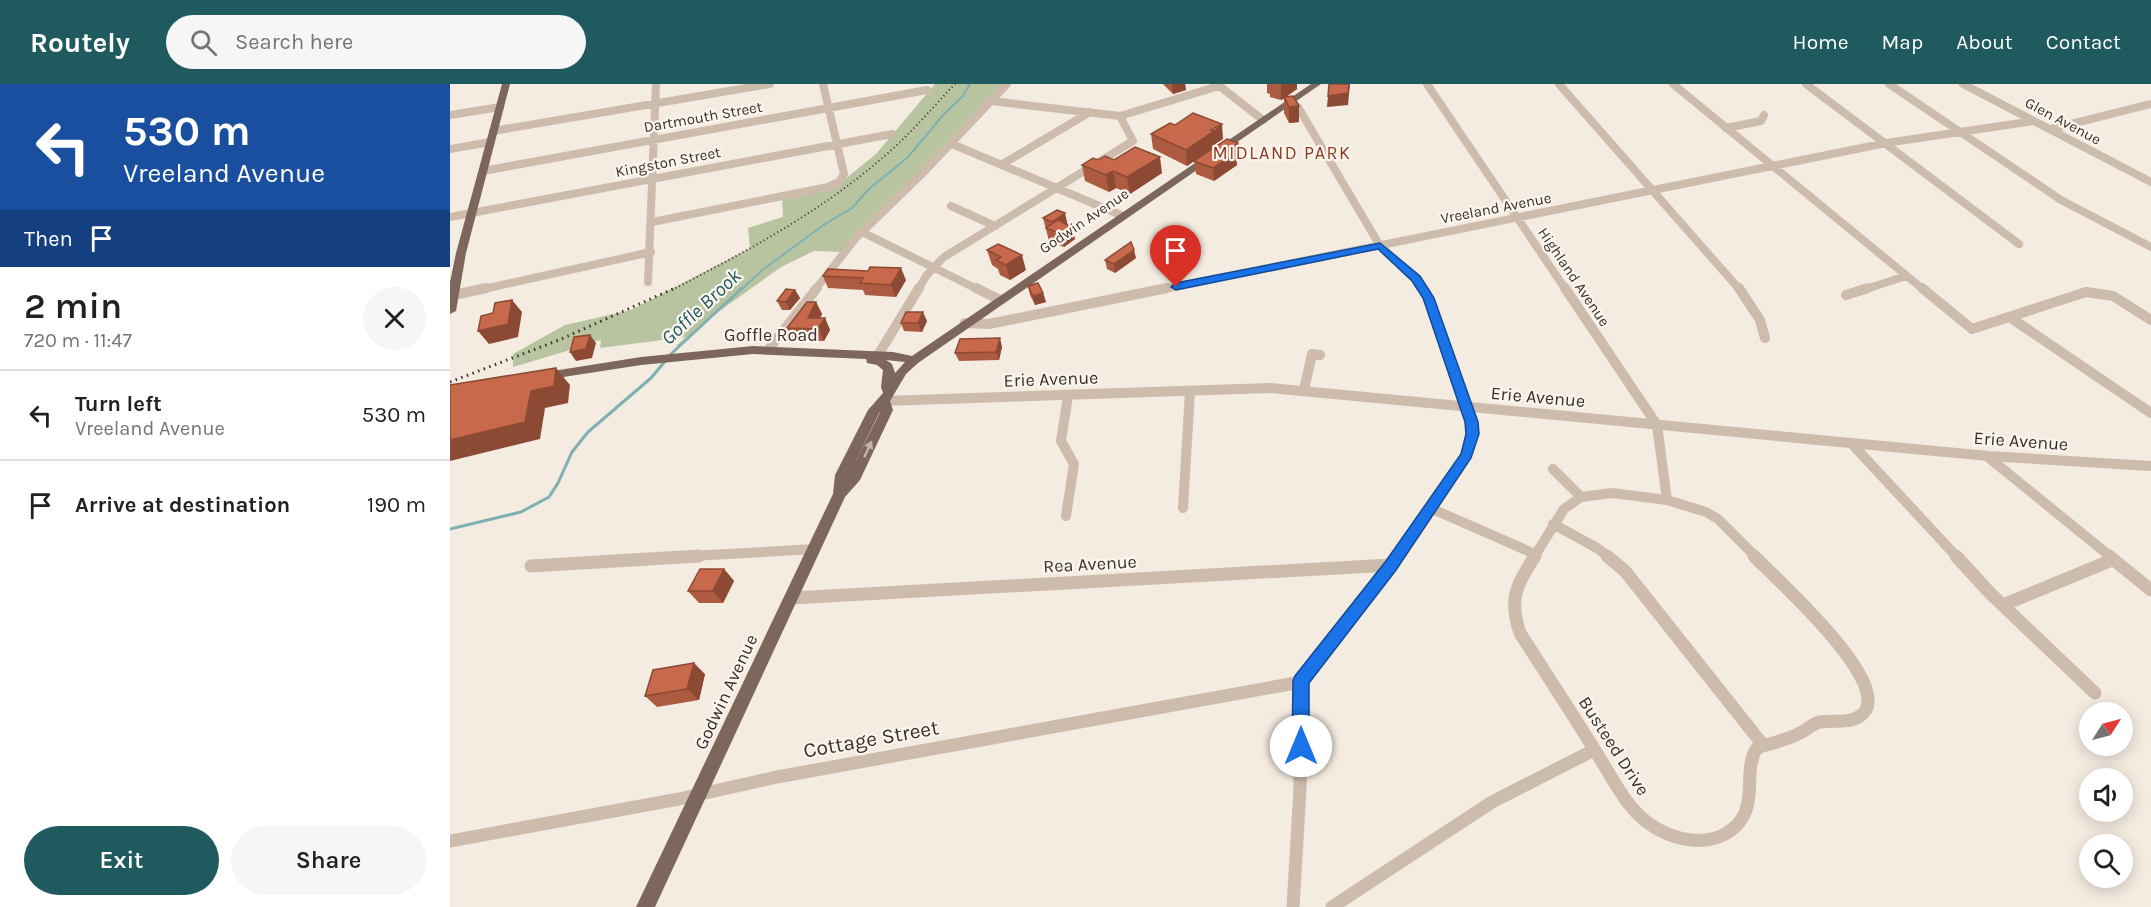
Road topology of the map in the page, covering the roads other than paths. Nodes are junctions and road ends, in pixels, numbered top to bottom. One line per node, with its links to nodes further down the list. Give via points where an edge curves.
1 (506, 84): 19 (main road)
2 (656, 84): 17 (street)
3 (770, 84): 17 (street)
4 (823, 84): 20 (street)
5 (1007, 84): 15 (street)
6 (1317, 84): 16 (main road, Godwin Avenue)
7 (1427, 84): 49 (street, Highland Avenue)
8 (1559, 84): 44 (street)
9 (1673, 84): 27 (street)
10 (1806, 84): 36 (street)
11 (1889, 84): 30 (street)
12 (1963, 84): 26 (street, Glen Avenue)
13 (1218, 85): 24 (street); 25 (street)
14 (927, 90): 20 (street, Dartmouth Street)
15 (991, 101): 21 (street); 35 (street)
16 (1291, 102): 25 (main road, Godwin Avenue); 54 (street, via 1298,107)
17 (656, 104): 29 (street); 32 (street)
18 (2151, 104): 28 (street)
19 (500, 107): 22 (street); 29 (main road)
20 (828, 108): 32 (street, Dartmouth Street); 34 (street)
21 (1090, 112): 24 (street); 38 (street)
22 (450, 115)
23 (1764, 115): 27 (street, via 1761,121)
24 (1120, 116): 43 (street, via 1134,141)
25 (1263, 120): 47 (main road, Godwin Avenue)
26 (2034, 121): 28 (street, Glen Avenue); 30 (street, Vreeland Avenue)
27 (1726, 128): 39 (street)
28 (2051, 129): 42 (street, Glen Avenue)
29 (493, 131): 33 (main road)
30 (1960, 132): 36 (street, Vreeland Avenue); 55 (street, via 2070,206)
31 (892, 134): 34 (street, Kingston Street)
32 (654, 140): 40 (street, Dartmouth Street); 41 (street)
33 (490, 142): 37 (street); 40 (main road)
34 (837, 144): 41 (street, Kingston Street); 50 (street, via 844,174 828,187)
35 (952, 144): 38 (street); 52 (street)
36 (1886, 144): 39 (street, Vreeland Avenue); 53 (street)
37 (450, 149)
38 (1001, 165): 43 (street)
39 (1774, 166): 44 (street, Vreeland Avenue); 58 (street)
40 (483, 171): 46 (main road)
41 (653, 179): 46 (street, Kingston Street); 50 (street)
42 (2150, 181)
43 (1058, 189): 47 (street); 51 (street)
44 (1655, 191): 49 (street, Vreeland Avenue); 68 (street, via 1746,296)
45 (951, 206): 51 (street)
46 (471, 213): 48 (street, Kingston Street); 60 (main road)
47 (1124, 216): 62 (main road, Godwin Avenue)
48 (450, 217)
49 (1517, 217): 54 (street, Vreeland Avenue); 82 (street, Highland Avenue)
50 (652, 222): 56 (street)
51 (995, 226): 57 (street)
52 (862, 232): 57 (street); 69 (street)
53 (2019, 244)
54 (1380, 246): 66 (street, Vreeland Avenue, via 989,324); 80 (street, via 1417,279 1429,298)
55 (2151, 247)
56 (649, 253): 59 (street); 60 (street)
57 (933, 267): 62 (street); 71 (street)
58 (1905, 276): 61 (street); 64 (street, via 1972,329)
59 (648, 282)
60 (454, 295): 63 (main road)
61 (1845, 295)
62 (1000, 300): 66 (main road, Godwin Avenue)
63 (450, 311)
64 (2012, 318): 65 (street, via 2099,291 2121,299); 81 (street)
65 (2151, 320)
66 (965, 324): 67 (main road, Godwin Avenue)
67 (954, 331): 73 (main road); 74 (main road, Godwin Avenue)
68 (1765, 338)
69 (768, 350): 70 (main road, Goffle Road); 75 (main road, Goffle Road, via 658,359)
70 (853, 354): 71 (main road, Goffle Road); 79 (main road, via 858,359 886,365)
71 (878, 355): 73 (main road, Goffle Road)
72 (1320, 355): 76 (street, via 1312,354)
73 (893, 356): 74 (main road, Goffle Road)
74 (914, 360): 79 (main road, Godwin Avenue)
75 (528, 378)
76 (1304, 390): 77 (street, Erie Avenue); 80 (street, Erie Avenue)
77 (1190, 391): 78 (street, Erie Avenue); 89 (street)
78 (1068, 396): 79 (street, Erie Avenue); 91 (street, via 1060,441 1074,464)
79 (886, 397): 93 (main road, Godwin Avenue, via 874,410 842,475 840,494)
80 (1467, 407): 82 (street, Erie Avenue); 90 (street, via 1472,422 1467,455)
81 (2151, 413)
82 (1657, 425): 83 (street, Erie Avenue); 88 (street)
83 (1852, 444): 84 (street, Erie Avenue); 100 (street)
84 (1988, 456): 85 (street, Erie Avenue); 95 (street)
85 (2151, 466)
86 (1553, 469): 87 (street)
87 (1581, 498): 88 (street, via 1612,493); 92 (street, Busteed Drive, via 1564,509)
88 (1667, 500): 103 (street, via 1698,507 1724,524 1842,646 1861,674 1868,693 1867,710 1861,716 1817,722 1791,738)
89 (1183, 508)
90 (1430, 508): 94 (street); 97 (street)
91 (1066, 516)
92 (1553, 524): 94 (street, Busteed Drive); 103 (street, via 1597,548 1625,571)
93 (815, 549): 96 (street); 99 (main road, Godwin Avenue)
94 (1535, 554): 104 (street, Busteed Drive, via 1516,587 1516,622)
95 (2112, 560): 98 (street); 100 (street)
96 (531, 566)
97 (1391, 566): 99 (street, Rea Avenue); 101 (street)
98 (2151, 590)
99 (792, 598): 105 (main road, Godwin Avenue)
100 (2003, 605): 102 (street)
101 (1301, 681): 105 (street, Cottage Street, via 718,788); 108 (street)
102 (2095, 693)
103 (1763, 745): 104 (street, Busteed Drive, via 1753,754 1749,799 1740,821 1732,830 1705,840 1673,836 1644,820 1622,795)
104 (1594, 750): 109 (street, via 1492,802)
105 (698, 795): 106 (street, Cottage Street); 107 (main road, Godwin Avenue)
106 (450, 841)
107 (645, 907)
108 (1293, 907)
109 (1332, 907)

